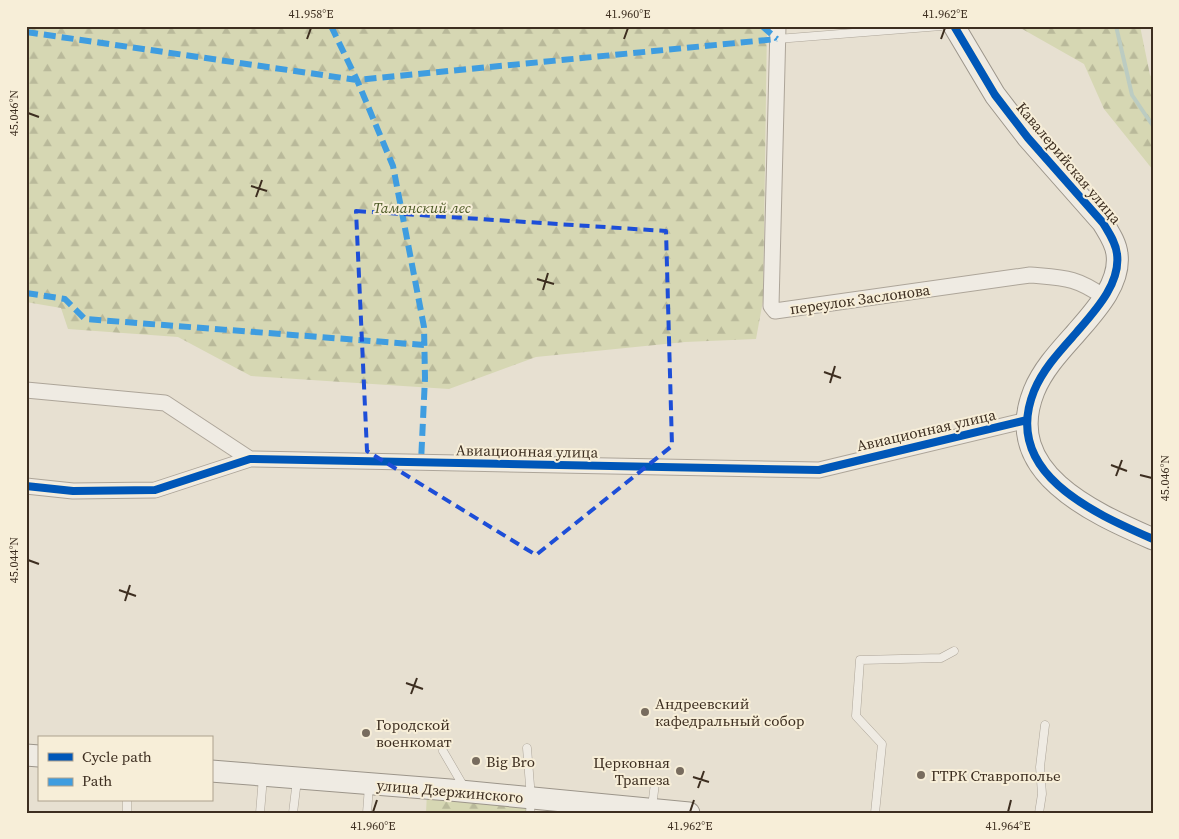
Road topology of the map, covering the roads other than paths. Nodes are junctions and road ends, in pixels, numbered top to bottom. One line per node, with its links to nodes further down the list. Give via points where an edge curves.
1 (941, 26): 3 (lane)
2 (954, 26): 4 (street, Кавалерийская улица, via 995,95 1112,238 1118,254 1117,268)
3 (777, 33): 4 (street, переулок Заслонова, via 771,306 775,311 1030,275 1069,278 1084,283)
4 (1104, 297): 6 (street, Кавалерийская улица, via 1044,372)
5 (26, 390): 7 (street, via 165,403)
6 (1027, 420): 7 (street, Авиационная улица, via 819,470); 9 (street, Кавалерийская улица, via 1037,458 1062,490 1107,518)
7 (250, 459): 8 (street, Авиационная улица, via 155,490 72,491)
8 (26, 486)
9 (1153, 539)
10 (954, 651): 26 (lane, via 941,658 860,660 856,716 882,744)
11 (1045, 725): 27 (lane)
12 (527, 748): 20 (lane)
13 (443, 751): 19 (lane)
14 (212, 771): 15 (street, улица Дзержинского)
15 (263, 775): 16 (street, улица Дзержинского); 22 (lane)
16 (298, 778): 18 (street, улица Дзержинского); 23 (lane)
17 (655, 783): 21 (lane)
18 (370, 784): 19 (street, улица Дзержинского); 24 (lane)
19 (466, 791): 20 (street, улица Дзержинского)
20 (531, 805): 21 (street, улица Дзержинского)
21 (652, 809): 25 (street, улица Дзержинского)
22 (260, 813)
23 (293, 813)
24 (367, 813)
25 (689, 813)
26 (875, 813)
27 (1039, 813)

